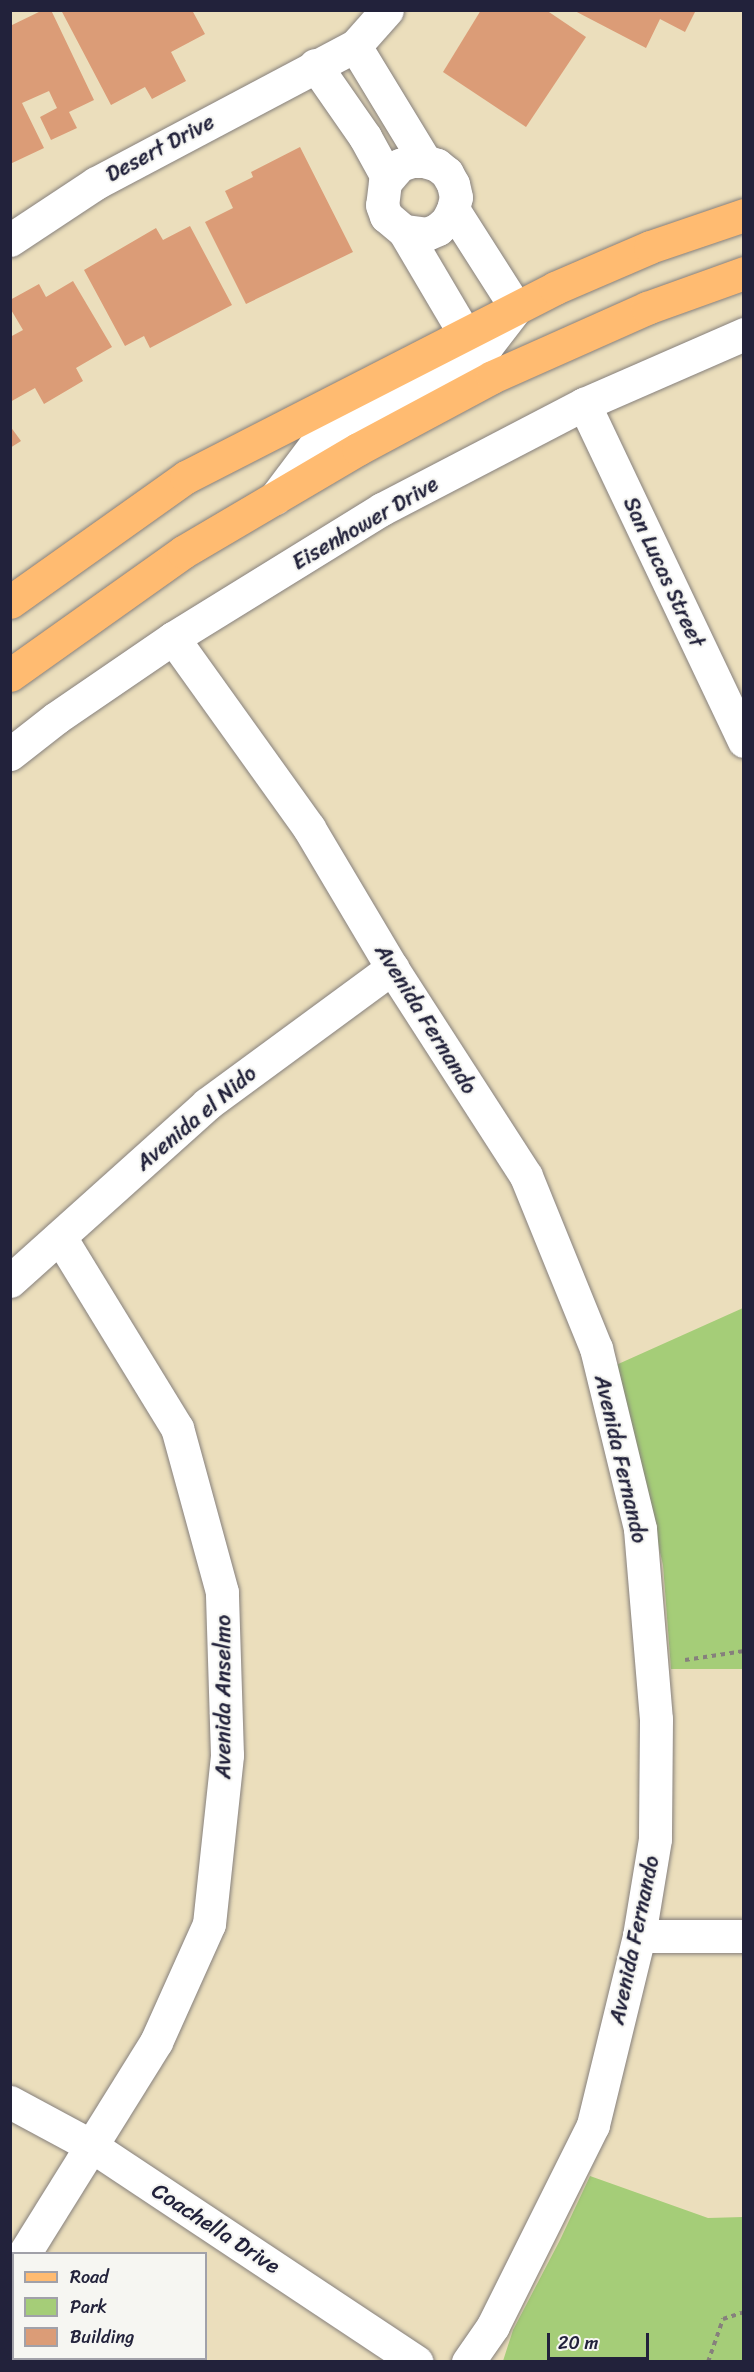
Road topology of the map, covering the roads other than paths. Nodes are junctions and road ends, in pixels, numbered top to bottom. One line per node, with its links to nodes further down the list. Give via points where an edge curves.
1 (387, 10): 2 (street)
2 (355, 46): 3 (street, Desert Drive); 4 (street)
3 (315, 65): 5 (street, via 365,137); 9 (street, Desert Drive, via 96,183)
4 (425, 161): 5 (street, via 400,165); 6 (street, via 437,165 450,179 456,197)
5 (387, 177): 8 (street, via 381,193 382,205 386,216)
6 (453, 209): 8 (street, via 438,229 427,234); 11 (street)
7 (744, 215): 11 (main road, via 650,247)
8 (404, 231): 12 (street)
9 (10, 240)
10 (744, 273): 15 (main road, via 647,308 492,377)
11 (516, 308): 12 (main road); 15 (street, via 486,347 318,441)
12 (464, 333): 16 (main road, via 186,477)
13 (744, 334): 14 (street, Eisenhower Drive)
14 (584, 404): 17 (street, Eisenhower Drive, via 382,509); 19 (street, San Lucas Street)
15 (275, 498): 18 (main road, via 183,552)
16 (10, 602)
17 (173, 638): 20 (street, Eisenhower Drive); 21 (street, Avenida Fernando, via 309,828)
18 (10, 675)
19 (744, 741)
20 (10, 754)
21 (392, 968): 22 (street, Avenida el Nido, via 207,1104); 24 (street, Avenida Fernando, via 526,1176 596,1348 640,1529 656,1719 655,1839)
22 (60, 1237): 23 (street, Avenida el Nido); 27 (street, Avenida Anselmo, via 177,1428 222,1592 227,1755 209,1924 156,2042)
23 (10, 1281)
24 (639, 1936): 25 (street); 30 (street, Avenida Fernando, via 593,2125 494,2326)
25 (744, 1936)
26 (10, 2102): 27 (street, Coachella Drive)
27 (90, 2145): 28 (street, Avenida Anselmo); 29 (street, Coachella Drive)
28 (25, 2252)
29 (417, 2361)
30 (468, 2361)

